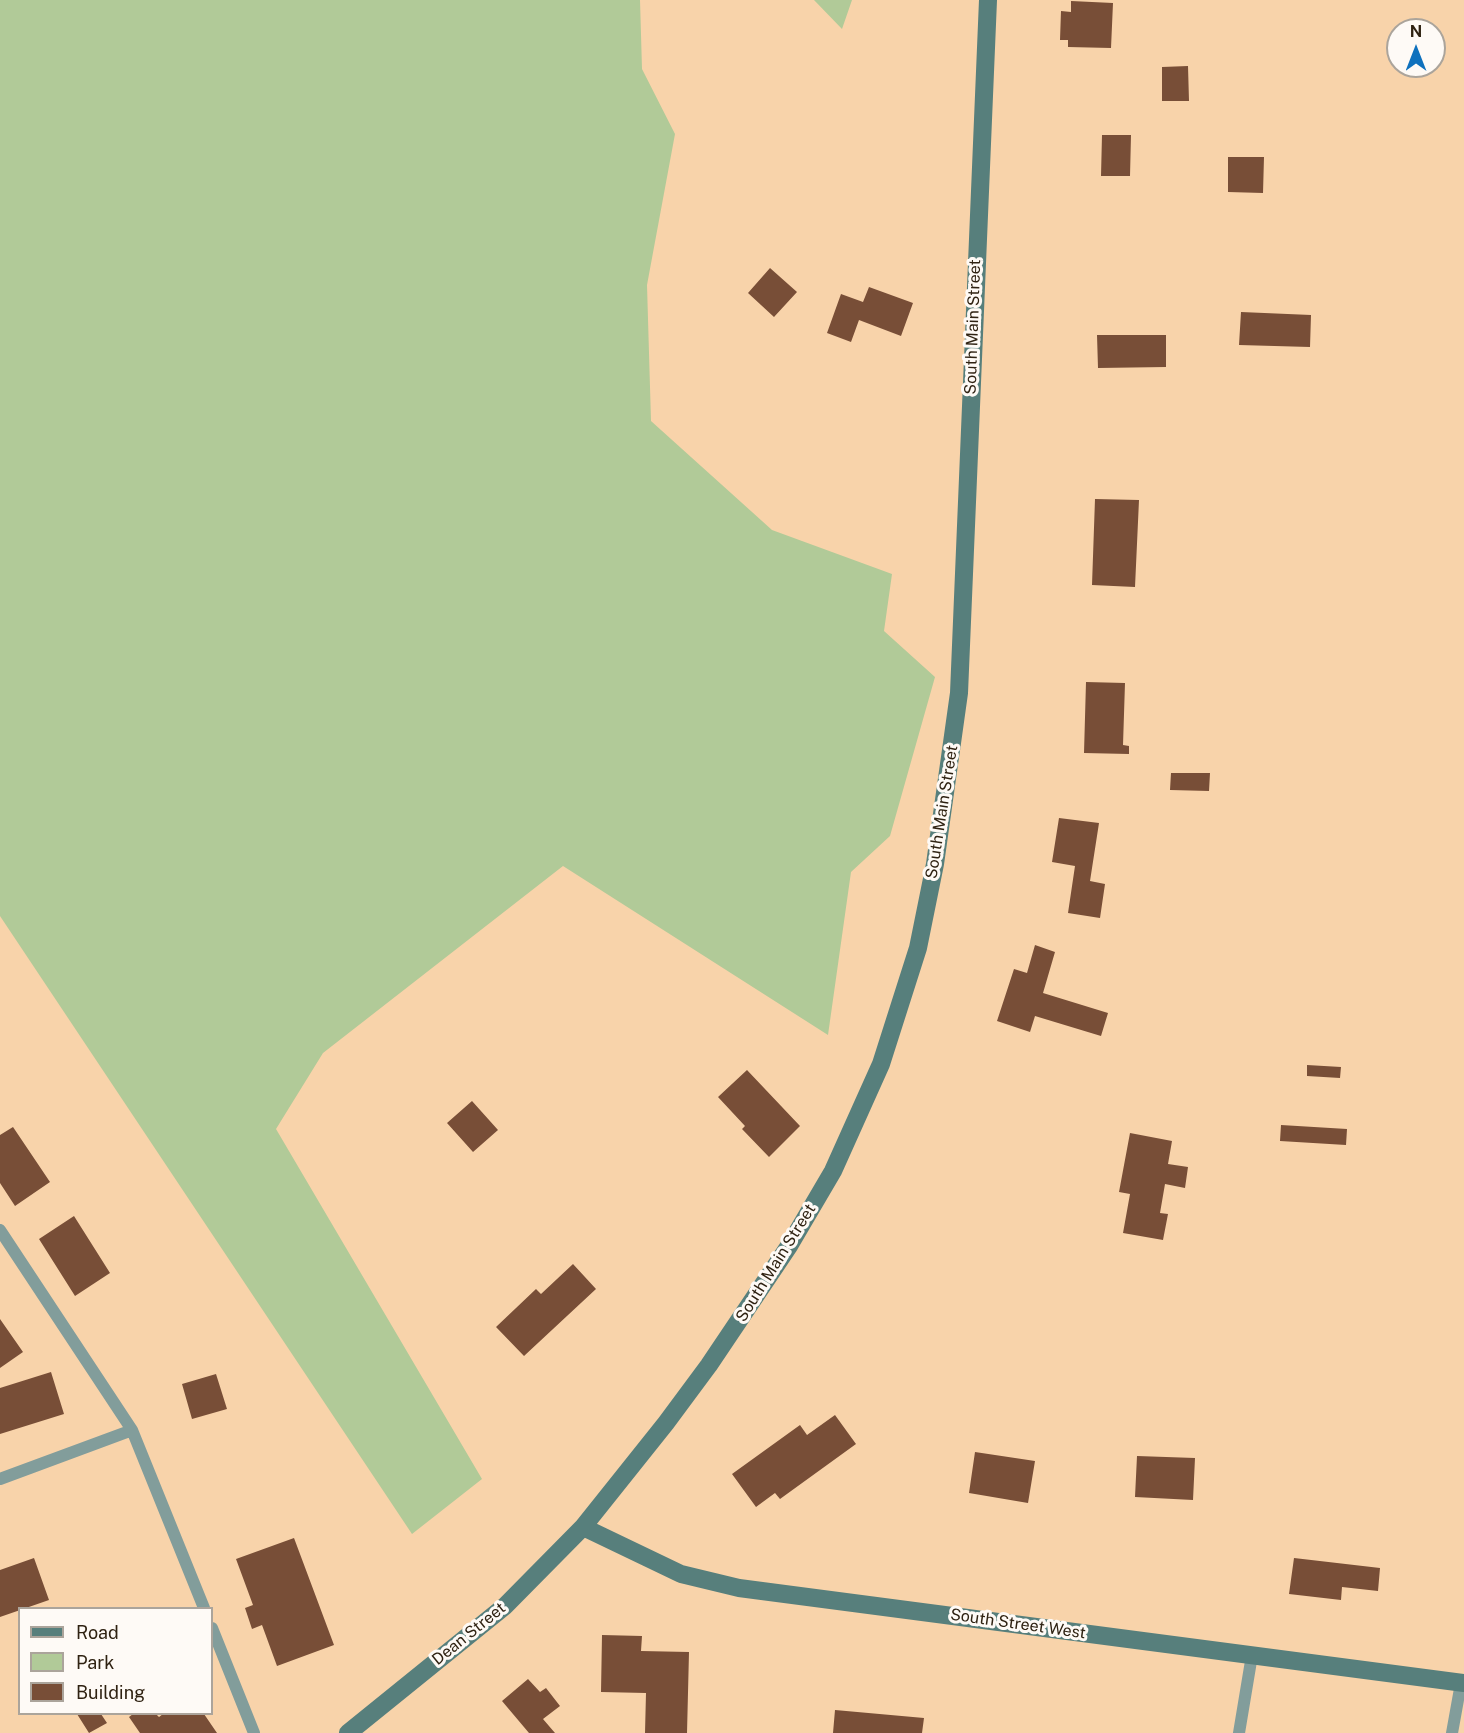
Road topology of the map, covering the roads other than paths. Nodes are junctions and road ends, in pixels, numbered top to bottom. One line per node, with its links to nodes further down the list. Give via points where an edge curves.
1 (988, 0): 5 (main road, South Main Street, via 959,693 935,864 918,948 881,1064 833,1171 789,1246 709,1365)
2 (0, 1230): 3 (lane)
3 (132, 1430): 4 (lane); 6 (lane)
4 (0, 1479)
5 (583, 1527): 8 (main road, South Street West, via 681,1574 739,1588); 11 (main road, Dean Street, via 505,1605)
6 (204, 1607)
7 (213, 1630): 10 (lane)
8 (1252, 1655): 9 (main road, South Street West); 12 (lane)
9 (1463, 1683): 13 (lane)
10 (254, 1733)
11 (348, 1733)
12 (1239, 1733)
13 (1452, 1733)

